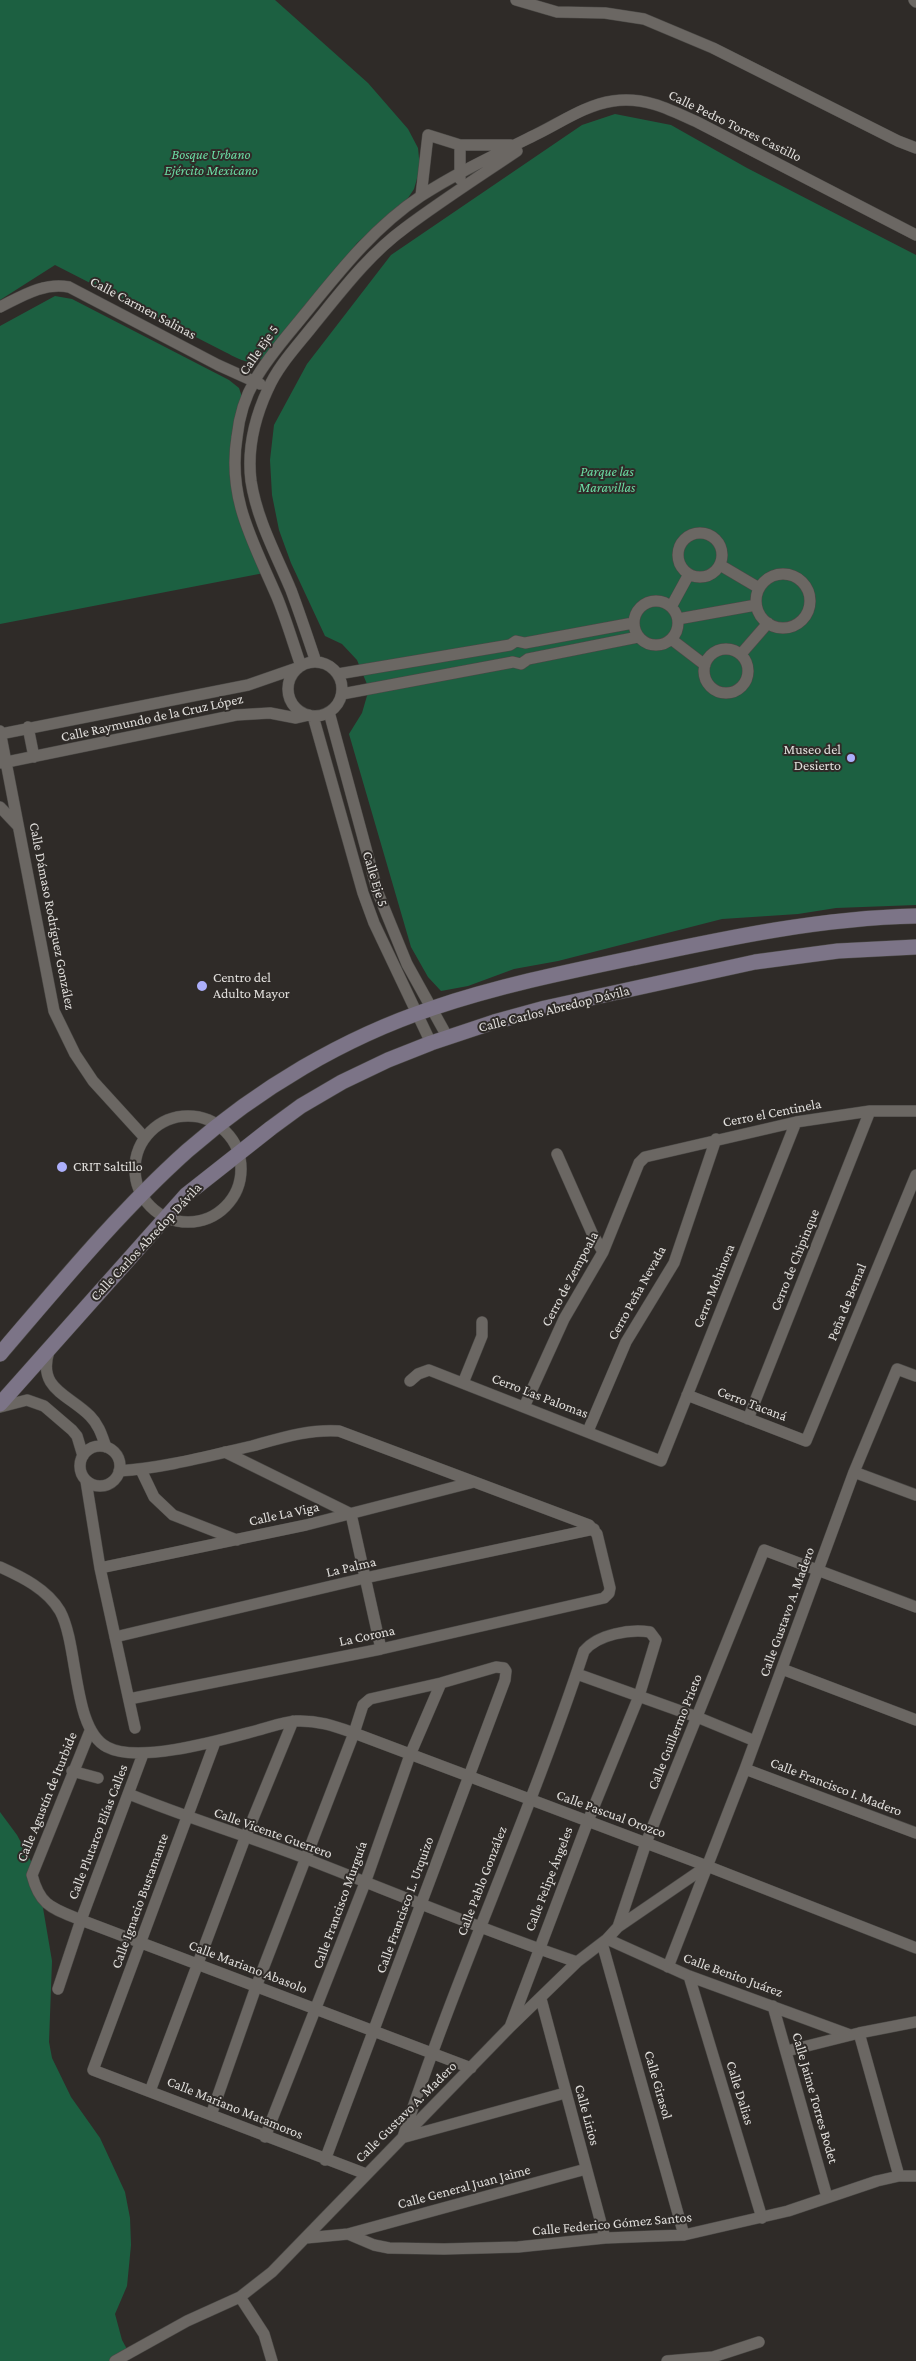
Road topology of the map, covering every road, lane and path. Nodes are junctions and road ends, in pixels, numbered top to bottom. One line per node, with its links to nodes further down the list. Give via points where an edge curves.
1 (516, 0): 4 (street, via 557,12 605,13 644,19 713,48)
2 (460, 145): 3 (street); 5 (street); 7 (street, via 428,135)
3 (516, 147): 5 (street, Calle Eje 5); 6 (street, Calle Eje 5); 8 (street, Calle Pedro Torres Castillo, via 590,107 613,101 641,100 663,106 699,123)
4 (916, 148)
5 (461, 174): 6 (street); 7 (street, Calle Eje 5)
6 (459, 190): 11 (street, Calle Eje 5, via 404,228 361,268 298,345)
7 (421, 196): 10 (street, Calle Eje 5, via 353,256 279,345)
8 (916, 235)
9 (0, 307): 10 (street, Calle Carmen Salinas, via 44,288 69,287)
10 (254, 382): 11 (street, Calle Carmen Salinas); 29 (street, Calle Eje 5, via 245,402 237,436 234,465 237,496 246,528 277,598)
11 (269, 387): 26 (street, Calle Eje 5, via 252,434 253,494)
12 (720, 565): 13 (street, via 716,571 703,577); 13 (street, via 719,544 708,534 694,534 682,542 678,556 683,569); 14 (street)
13 (689, 574): 16 (street)
14 (759, 588): 15 (street); 19 (street, via 772,576 789,575 798,578 808,592 808,610 797,624 780,628)
15 (756, 605): 17 (street); 19 (street)
16 (671, 607): 17 (street); 18 (street, via 658,601 644,604)
17 (678, 619): 21 (street, via 676,633)
18 (633, 623): 20 (street); 22 (street)
19 (768, 623): 24 (street)
20 (638, 637): 21 (street, via 651,645); 25 (street)
21 (671, 639): 28 (street)
22 (526, 643): 23 (street, via 516,641); 25 (street, via 530,650)
23 (510, 645): 27 (street, via 507,654); 30 (street)
24 (741, 654): 28 (street, via 720,650); 28 (street, via 748,674 746,681 735,691 721,692 709,685)
25 (528, 659): 27 (street, via 520,664)
26 (316, 662): 29 (street); 30 (street)
27 (513, 662): 31 (street)
28 (705, 665)
29 (299, 667): 33 (street, via 292,675 288,691 295,707); 34 (street, Calle Raymundo de la Cruz López, via 248,685)
30 (338, 674): 31 (street)
31 (342, 694): 32 (street)
32 (329, 712): 33 (street); 42 (street, Calle Eje 5, via 378,893 407,964)
33 (311, 716): 36 (street, Calle Raymundo de la Cruz López, via 236,715); 43 (street, Calle Eje 5, via 363,893)
34 (28, 727): 35 (street, Calle Raymundo de la Cruz López); 36 (street)
35 (0, 733): 37 (street, Calle Dámaso Rodríguez González)
36 (34, 758): 37 (street, Calle Raymundo de la Cruz López)
37 (4, 763): 39 (street, Calle Dámaso Rodríguez González)
38 (0, 807): 39 (street)
39 (18, 826): 50 (street, Calle Dámaso Rodríguez González, via 54,1011 61,1030 93,1081)
40 (916, 916): 42 (main road, via 861,917 738,935 549,976)
41 (916, 947): 44 (main road, Calle Carlos Abredop Dávila, via 838,951 756,962 546,1008)
42 (432, 1008): 43 (main road); 44 (street, Calle Eje 5)
43 (416, 1014): 45 (street, Calle Eje 5); 49 (main road, via 347,1044 294,1072)
44 (448, 1038): 45 (main road, Calle Carlos Abredop Dávila)
45 (431, 1044): 52 (main road, Calle Carlos Abredop Dávila, via 342,1082 301,1106)
46 (916, 1111): 47 (street, Cerro el Centinela)
47 (870, 1112): 48 (street, Cerro el Centinela); 70 (street, Cerro de Chipinque)
48 (796, 1122): 51 (street, Cerro el Centinela); 66 (street, Cerro Mohinora)
49 (218, 1126): 50 (street, via 200,1118 179,1117 160,1124); 52 (street, via 227,1133); 56 (main road)
50 (145, 1138): 56 (street, via 135,1166 136,1184)
51 (716, 1140): 54 (street, Cerro el Centinela, via 654,1154); 71 (street, Cerro Peña Nevada, via 674,1263 626,1342)
52 (238, 1152): 57 (main road, Calle Carlos Abredop Dávila); 57 (street, via 240,1177 234,1194 223,1209 213,1216 189,1222)
53 (557, 1154): 58 (street)
54 (639, 1164): 58 (street, Cerro de Zempoala)
55 (916, 1175): 72 (street, Peña de Bernal)
56 (141, 1195): 57 (street, via 151,1208); 61 (main road)
57 (165, 1217): 60 (main road, Calle Carlos Abredop Dávila)
58 (603, 1252): 69 (street, Cerro de Zempoala, via 564,1320)
59 (482, 1322): 64 (street, via 482,1336)
60 (50, 1347): 65 (street, via 46,1370 49,1381); 67 (main road, Calle Carlos Abredop Dávila)
61 (0, 1354)
62 (916, 1376): 79 (street, Calle Gustavo A. Madero, via 897,1369)
63 (410, 1381): 64 (street, Cerro Las Palomas, via 429,1370)
64 (463, 1383): 69 (street, Cerro Las Palomas)
65 (58, 1391): 68 (street); 73 (street, via 90,1416 99,1427)
66 (687, 1395): 70 (street, Cerro Tacaná); 76 (street, Cerro Mohinora)
67 (0, 1405): 68 (street, via 27,1400)
68 (44, 1406): 75 (street, via 77,1436)
69 (524, 1407): 71 (street, Cerro Las Palomas)
70 (748, 1419): 72 (street, Cerro Tacaná)
71 (588, 1431): 76 (street, Cerro Las Palomas)
72 (806, 1441)
73 (106, 1447): 75 (street, via 92,1448); 78 (street, via 118,1456)
74 (225, 1452): 77 (street); 81 (street, via 298,1434 339,1431); 83 (street)
75 (83, 1456): 80 (street, via 80,1467)
76 (661, 1461)
77 (141, 1470): 78 (street); 85 (street, via 154,1497 173,1515)
78 (119, 1471): 80 (street, via 115,1478 102,1486)
79 (854, 1472): 82 (street); 88 (street, Calle Gustavo A. Madero)
80 (86, 1481): 87 (street)
81 (474, 1482): 83 (street, Calle La Viga); 84 (street)
82 (916, 1495)
83 (350, 1514): 85 (street, Calle La Viga); 89 (street)
84 (594, 1529): 89 (street, La Palma); 93 (street, La Corona, via 610,1588 604,1598)
85 (236, 1540): 87 (street, Calle La Viga)
86 (0, 1567): 103 (street, via 38,1588 59,1610 70,1641)
87 (100, 1568): 92 (street)
88 (818, 1570): 90 (street); 94 (street, Calle Gustavo A. Madero); 99 (street, Calle Guillermo Prieto, via 764,1550)
89 (365, 1578): 92 (street, La Palma); 93 (street)
90 (916, 1607)
91 (650, 1632): 95 (street, Calle Pablo González, via 626,1632 596,1641 584,1651); 97 (street, Calle Felipe Ángeles, via 656,1640)
92 (115, 1637): 98 (street)
93 (381, 1649): 98 (street, La Corona)
94 (782, 1669): 100 (street); 105 (street, Calle Gustavo A. Madero)
95 (577, 1674): 97 (street); 114 (street, Calle Pablo González)
96 (441, 1683): 104 (street, via 370,1699 363,1705); 108 (street, Calle Francisco Murguía); 111 (street, Calle Francisco L. Urquizo, via 496,1667 504,1668 506,1675)
97 (639, 1696): 99 (street); 116 (street, Calle Felipe Ángeles)
98 (129, 1699): 102 (street)
99 (697, 1717): 105 (street); 119 (street, Calle Guillermo Prieto)
100 (916, 1720)
101 (293, 1721): 104 (street, Calle Pascual Orozco, via 314,1721); 106 (street); 118 (street)
102 (135, 1728)
103 (90, 1731): 107 (street, via 107,1747); 110 (street, Calle Agustín de Iturbide)
104 (354, 1733): 108 (street, Calle Pascual Orozco); 120 (street)
105 (755, 1740): 109 (street, Calle Gustavo A. Madero)
106 (215, 1742): 107 (street); 115 (street, Calle Ignacio Bustamante)
107 (143, 1754): 113 (street, Calle Plutarco Elías Calles)
108 (410, 1755): 111 (street, Calle Pascual Orozco); 123 (street, Calle Francisco Murguía)
109 (745, 1769): 117 (street, Calle Francisco I. Madero); 121 (street, Calle Gustavo A. Madero)
110 (72, 1770): 112 (street); 122 (street, Calle Agustín de Iturbide)
111 (468, 1777): 114 (street, Calle Pascual Orozco); 124 (street, Calle Francisco L. Urquizo)
112 (98, 1778)
113 (129, 1794): 115 (street, Calle Vicente Guerrero); 125 (street, Calle Plutarco Elías Calles)
114 (529, 1800): 116 (street, Calle Pascual Orozco); 126 (street, Calle Pablo González)
115 (187, 1818): 118 (street, Calle Vicente Guerrero); 129 (street, Calle Ignacio Bustamante)
116 (588, 1821): 119 (street, Calle Pascual Orozco); 131 (street, Calle Felipe Ángeles)
117 (916, 1833)
118 (245, 1838): 120 (street, Calle Vicente Guerrero); 133 (street)
119 (646, 1843): 121 (street, Calle Pascual Orozco); 127 (street, Calle Guillermo Prieto)
120 (306, 1859): 123 (street, Calle Vicente Guerrero); 136 (street)
121 (707, 1866): 127 (street, Calle Gustavo A. Madero); 130 (street, Calle Pascual Orozco); 134 (street, Calle Gustavo A. Madero)
122 (32, 1875): 125 (street, Calle Mariano Abasolo, via 44,1903)
123 (365, 1883): 124 (street, Calle Vicente Guerrero); 140 (street, Calle Francisco Murguía)
124 (421, 1905): 126 (street, Calle Vicente Guerrero); 143 (street, Calle Francisco L. Urquizo)
125 (81, 1920): 129 (street, Calle Mariano Abasolo); 137 (street, Calle Plutarco Elías Calles)
126 (480, 1926): 131 (street, Calle Vicente Guerrero); 146 (street, Calle Pablo González)
127 (618, 1927): 128 (street, Calle Gustavo A. Madero)
128 (605, 1941): 132 (street, Calle Gustavo A. Madero); 134 (street, Calle Benito Juárez); 162 (street, Calle Girasol)
129 (142, 1943): 133 (street, Calle Mariano Abasolo); 148 (street, Calle Ignacio Bustamante)
130 (916, 1948)
131 (538, 1949): 132 (street, Calle Vicente Guerrero); 142 (street, Calle Felipe Ángeles)
132 (576, 1962): 138 (street, Calle Gustavo A. Madero)
133 (198, 1964): 136 (street, Calle Mariano Abasolo); 149 (street)
134 (668, 1967): 135 (street, Calle Benito Juárez)
135 (689, 1976): 139 (street, Calle Benito Juárez); 160 (street, Calle Dalias)
136 (256, 1987): 140 (street, Calle Mariano Abasolo); 151 (street)
137 (58, 1989)
138 (540, 1999): 142 (street, Calle Gustavo A. Madero); 150 (street, Calle Lirios)
139 (773, 2006): 144 (street, Calle Benito Juárez); 145 (street, Calle Jaime Torres Bodet)
140 (316, 2009): 143 (street, Calle Mariano Abasolo); 152 (street, Calle Francisco Murguía)
141 (916, 2022): 144 (street)
142 (510, 2027): 147 (street, Calle Gustavo A. Madero)
143 (374, 2031): 146 (street, Calle Mariano Abasolo); 154 (street, Calle Francisco L. Urquizo)
144 (855, 2034): 145 (street); 157 (street)
145 (787, 2051): 159 (street, Calle Jaime Torres Bodet)
146 (431, 2054): 147 (street, Calle Mariano Abasolo); 153 (street, Calle Pablo González)
147 (471, 2068): 153 (street, Calle Gustavo A. Madero)
148 (93, 2070): 149 (street, Calle Mariano Matamoros)
149 (150, 2091): 151 (street, Calle Mariano Matamoros)
150 (566, 2093): 153 (street); 155 (street, Calle Lirios)
151 (211, 2115): 152 (street, Calle Mariano Matamoros)
152 (265, 2137): 154 (street, Calle Mariano Matamoros)
153 (403, 2137): 156 (street, Calle Gustavo A. Madero)
154 (325, 2160): 156 (street, Calle Mariano Matamoros)
155 (586, 2169): 161 (street, Calle General Juan Jaime); 164 (street, Calle Lirios)
156 (366, 2174): 163 (street, Calle Gustavo A. Madero)
157 (899, 2176): 158 (street, Calle Federico Gómez Santos); 159 (street, Calle Federico Gómez Santos)
158 (916, 2176)
159 (827, 2197): 160 (street, Calle Federico Gómez Santos)
160 (762, 2218): 162 (street, Calle Federico Gómez Santos)
161 (348, 2234): 163 (street, Calle Federico Gómez Santos); 164 (street, Calle Federico Gómez Santos, via 374,2245 414,2250 518,2247)
162 (684, 2235): 164 (street, Calle Federico Gómez Santos)
163 (306, 2238): 165 (street, Calle Gustavo A. Madero, via 272,2272)
164 (605, 2238)
165 (240, 2297): 167 (street, Calle Gustavo A. Madero, via 187,2321); 168 (street, via 264,2334)
166 (759, 2342): 169 (street, via 713,2357)
167 (115, 2361)
168 (271, 2361)
169 (666, 2361)

